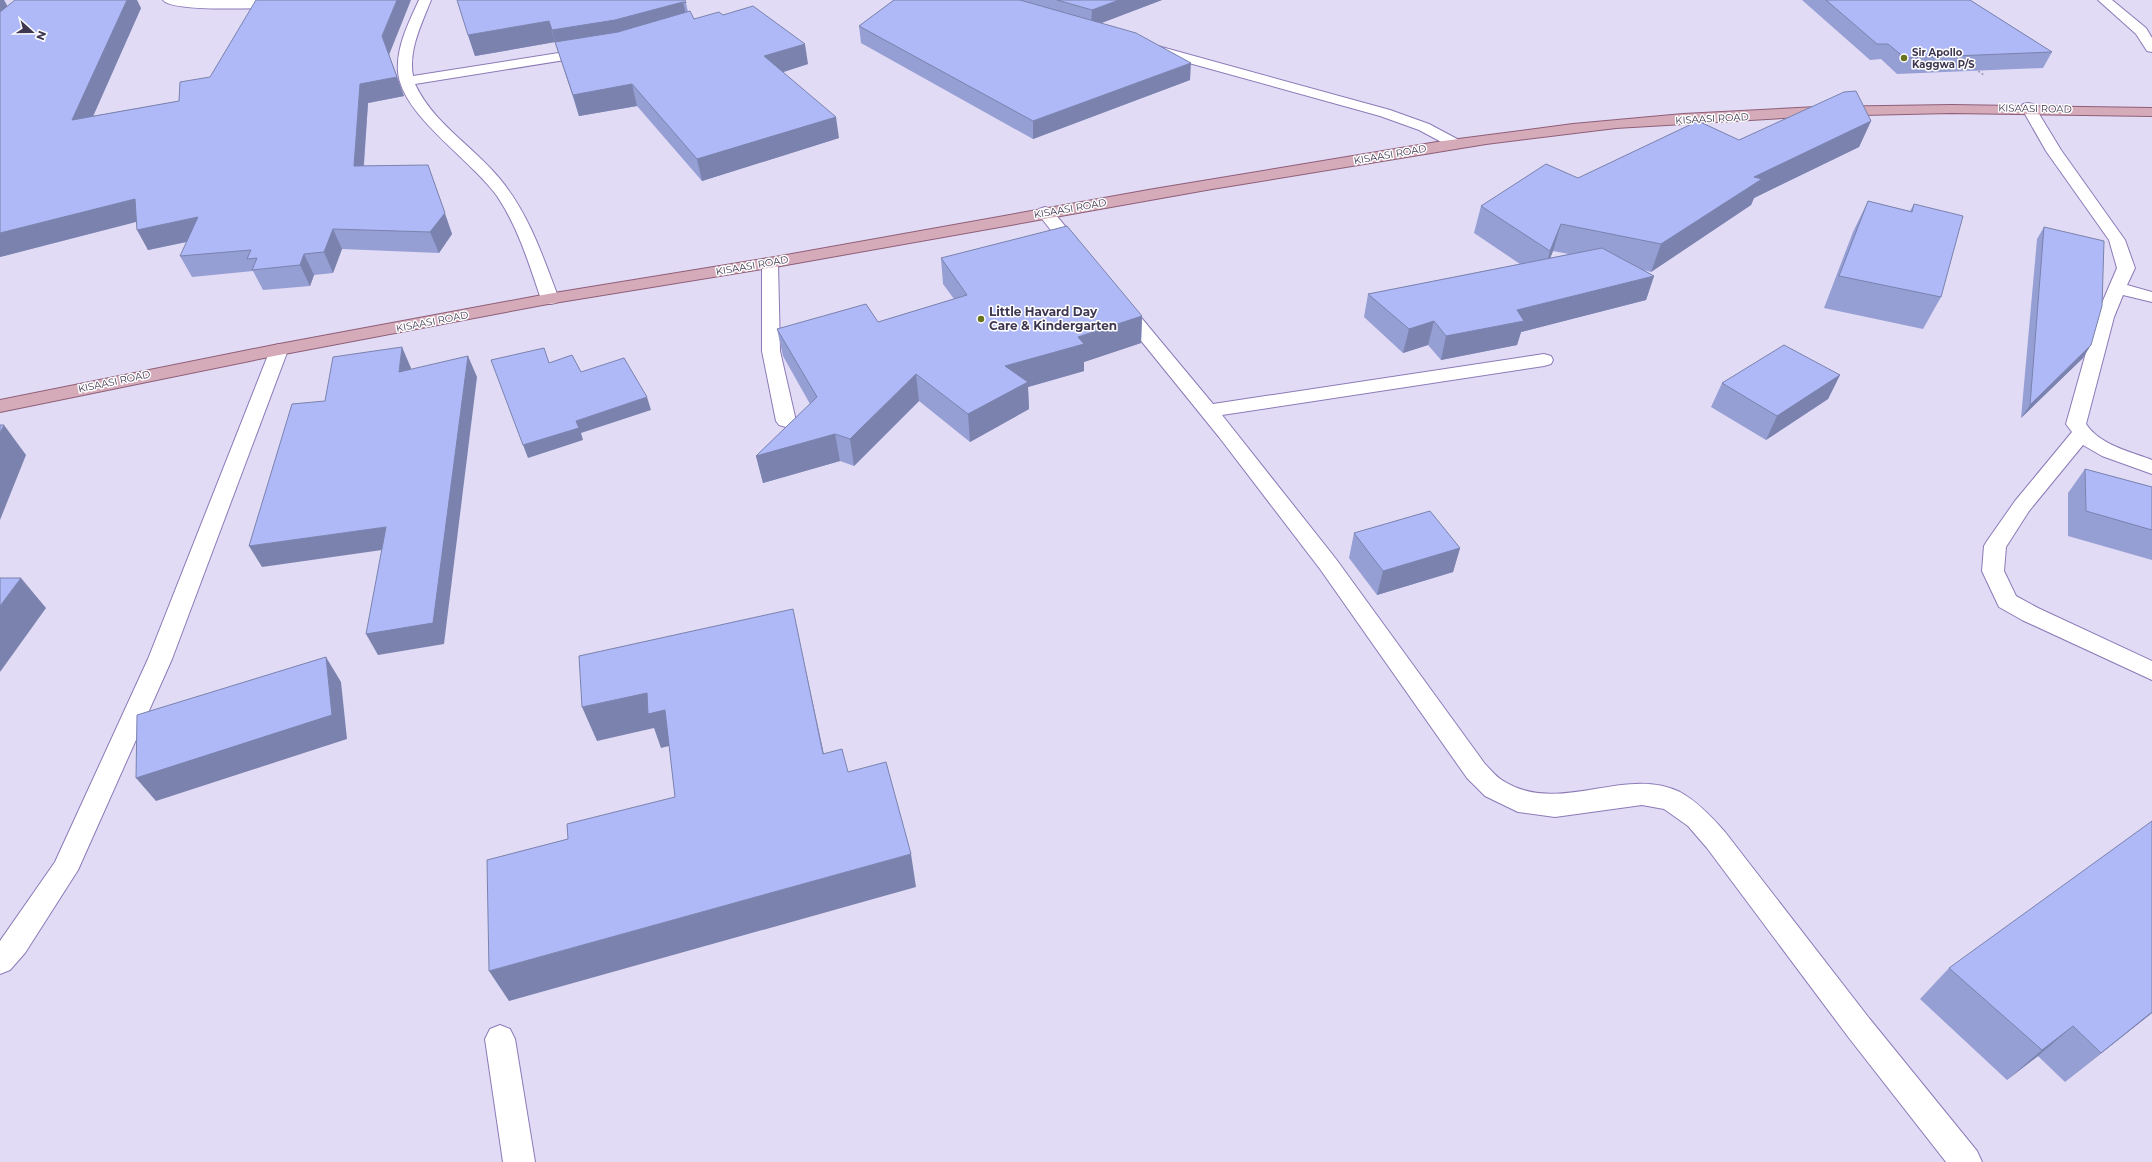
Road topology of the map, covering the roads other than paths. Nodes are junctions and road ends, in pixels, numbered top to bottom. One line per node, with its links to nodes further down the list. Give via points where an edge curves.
1 (168, 0): 2 (street, via 221,6)
2 (344, 0)
3 (425, 0): 8 (street, via 411,34 406,60)
4 (2104, 0): 6 (street, via 2141,31)
5 (1133, 44): 11 (street, via 1385,113 1424,127)
6 (2152, 48)
7 (600, 51): 8 (street)
8 (407, 81): 18 (street, via 420,105 494,182 513,208)
9 (2028, 107): 10 (main road, KISAASI ROAD); 11 (main road, KISAASI ROAD, via 1718,117 1614,124); 15 (street, via 2058,157 2117,240 2126,268)
10 (2152, 112)
11 (1454, 143): 12 (main road, KISAASI ROAD)
12 (1045, 212): 13 (main road, KISAASI ROAD); 14 (street)
13 (770, 263): 18 (main road, KISAASI ROAD); 23 (street, via 772,351)
14 (1089, 266)
15 (2117, 288): 17 (street); 24 (street, via 2105,317 2076,424)
16 (1109, 291): 22 (street)
17 (2152, 297)
18 (550, 299): 19 (main road, KISAASI ROAD)
19 (279, 350): 21 (main road, KISAASI ROAD, via 138,376); 27 (street, via 160,659 65,870 15,944)
20 (1544, 360): 22 (street)
21 (0, 406)
22 (1209, 411): 30 (street, via 1328,564 1476,771 1494,789 1518,801 1555,806 1642,794 1671,800 1696,818 1716,840 1859,1028)
23 (786, 421)
24 (2081, 434): 25 (street, via 2092,443); 26 (street, via 2022,506 1995,546 1993,571 2008,601 2030,614)
25 (2152, 467)
26 (2152, 671)
27 (0, 961)
28 (500, 1039): 29 (street)
29 (519, 1162)
30 (1966, 1162)

